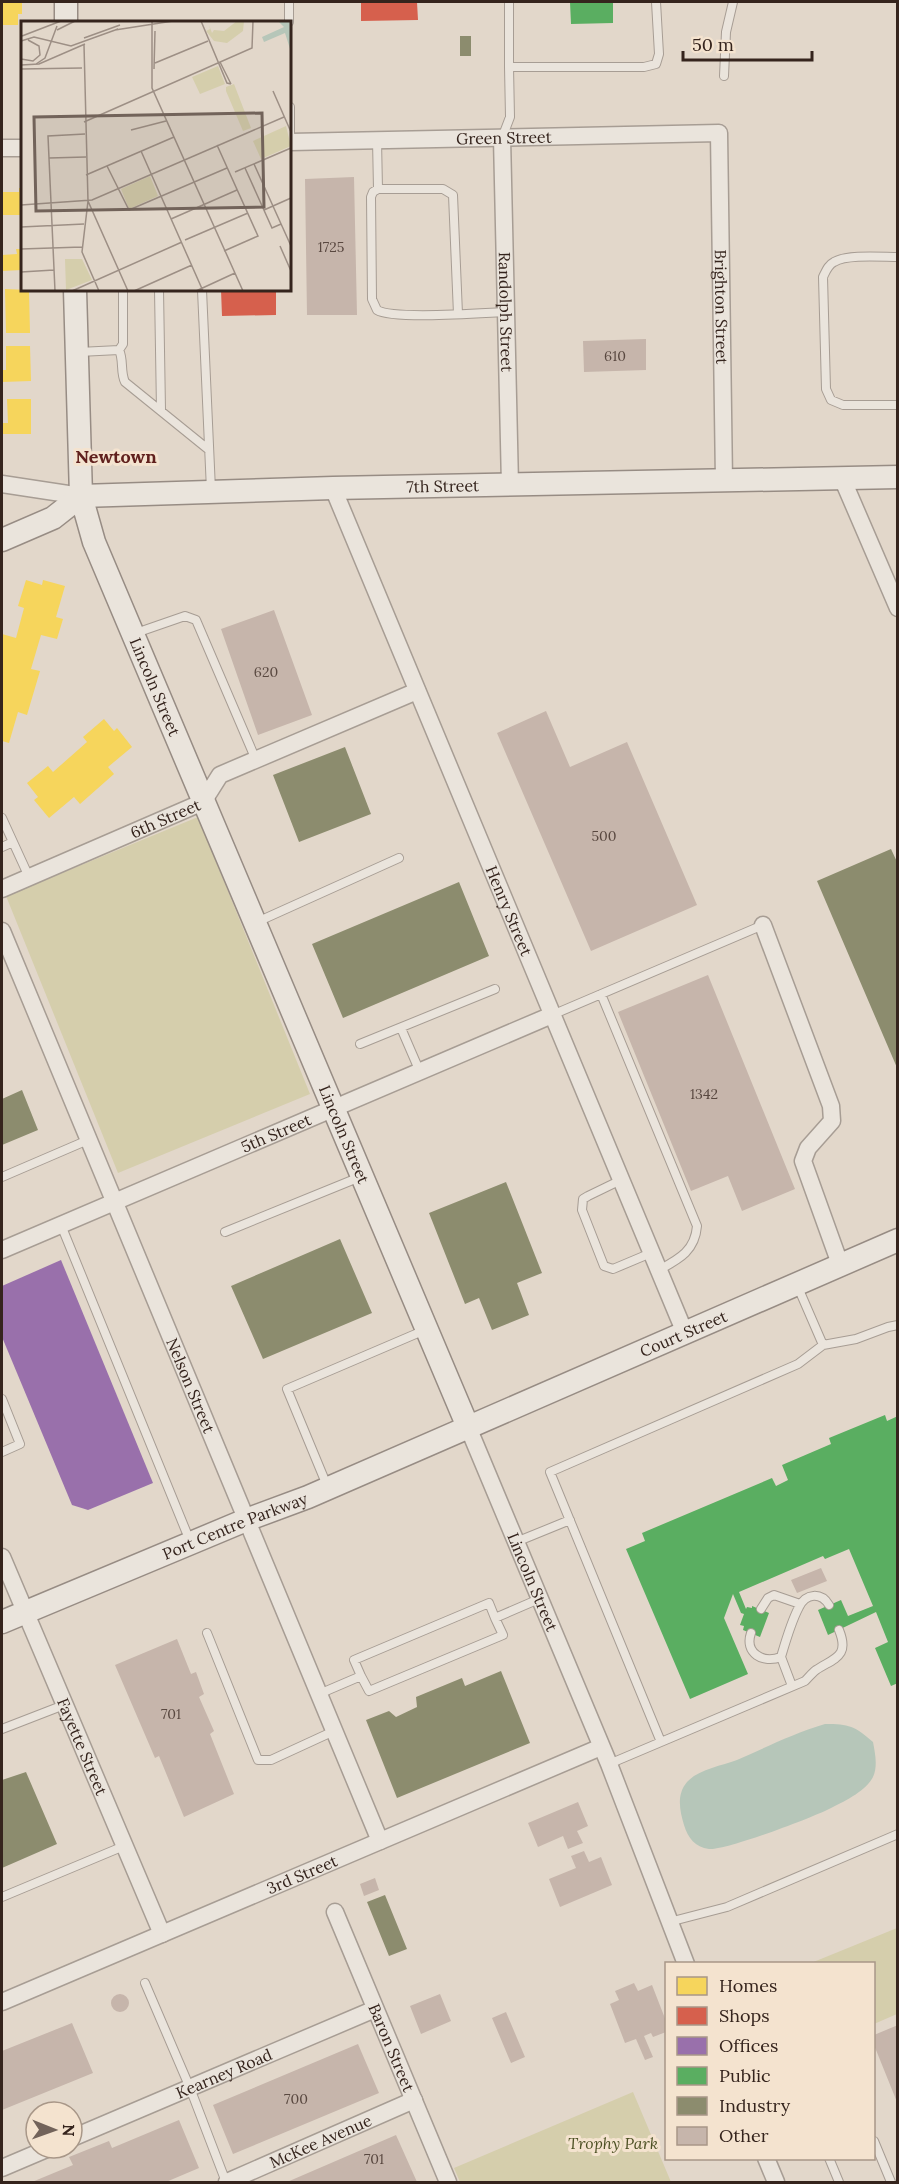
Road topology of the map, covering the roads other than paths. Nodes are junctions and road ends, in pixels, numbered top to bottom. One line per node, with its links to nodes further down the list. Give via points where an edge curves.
1 (66, 2): 6 (street)
2 (289, 2): 7 (lane)
3 (509, 2): 8 (lane)
4 (656, 2): 8 (lane, via 656,64)
5 (733, 2): 9 (lane, via 726,32)
6 (66, 21)
7 (289, 21)
8 (509, 67): 11 (lane, via 510,117)
9 (724, 76)
10 (719, 133): 11 (street, Green Street); 31 (street, Brighton Street)
11 (502, 138): 12 (street, Green Street); 22 (street, Randolph Street)
12 (377, 140): 13 (street, Green Street); 16 (lane)
13 (291, 142)
14 (2, 148): 15 (street)
15 (21, 148)
16 (378, 189): 23 (lane, via 443,189 453,195); 23 (lane, via 370,197 373,305 389,315)
17 (897, 257): 26 (lane, via 836,260 823,277 826,389 831,400 843,405)
18 (75, 291): 25 (street, Lincoln Street)
19 (123, 291): 24 (lane, via 123,344)
20 (159, 291): 27 (lane)
21 (202, 291): 28 (lane)
22 (506, 312): 23 (lane); 33 (street, Randolph Street)
23 (458, 314)
24 (119, 350): 25 (lane); 27 (lane, via 123,378)
25 (77, 352): 36 (street, Lincoln Street)
26 (897, 405)
27 (161, 410): 28 (lane)
28 (209, 450): 35 (lane)
29 (897, 477): 30 (street, 7th Street)
30 (842, 478): 31 (street, 7th Street); 38 (street)
31 (724, 481): 33 (street, 7th Street)
32 (2, 484): 36 (street)
33 (510, 485): 34 (street, 7th Street)
34 (333, 488): 35 (street, 7th Street); 40 (street, Henry Street)
35 (211, 493): 36 (street, 7th Street)
36 (81, 496): 37 (street, via 53,518); 39 (street, Lincoln Street, via 94,542)
37 (2, 540)
38 (897, 608)
39 (133, 634): 41 (lane, via 185,616 196,620); 42 (street, Lincoln Street)
40 (417, 691): 41 (street, 6th Street); 54 (street, Henry Street)
41 (256, 760): 42 (street, 6th Street, via 220,775)
42 (203, 802): 47 (street, 6th Street); 49 (street, Lincoln Street)
43 (2, 818): 44 (lane)
44 (13, 842): 45 (lane); 47 (lane)
45 (2, 847)
46 (399, 858): 49 (lane)
47 (29, 877): 48 (street, 6th Street)
48 (2, 889)
49 (254, 923): 58 (street, Lincoln Street)
50 (763, 925): 53 (lane); 69 (street, via 831,1106 832,1121 807,1148 803,1161)
51 (2, 931): 59 (street, Nelson Street)
52 (495, 989): 55 (lane)
53 (601, 994): 54 (lane); 70 (lane, via 697,1226 692,1246 683,1257)
54 (552, 1015): 57 (street, 5th Street); 62 (street, Henry Street)
55 (401, 1028): 56 (lane); 57 (lane)
56 (360, 1044)
57 (420, 1072): 58 (street, 5th Street)
58 (332, 1109): 61 (street, Lincoln Street); 63 (street, 5th Street)
59 (88, 1140): 60 (lane); 63 (street, Nelson Street)
60 (2, 1177)
61 (361, 1177): 65 (lane); 73 (street, Lincoln Street)
62 (621, 1180): 68 (street, Henry Street); 68 (lane, via 583,1199 582,1210 604,1266 613,1269)
63 (114, 1202): 64 (street, 5th Street); 80 (street, Nelson Street)
64 (61, 1225): 67 (street, 5th Street); 83 (lane)
65 (225, 1232)
66 (897, 1240): 69 (street, Court Street)
67 (2, 1250)
68 (651, 1253): 70 (street, Henry Street)
69 (840, 1264): 71 (street, Court Street)
70 (659, 1270): 74 (street, Henry Street)
71 (796, 1283): 74 (street, Court Street); 75 (lane)
72 (897, 1325): 75 (lane, via 856,1340)
73 (426, 1330): 77 (street, Lincoln Street); 79 (lane, via 286,1389)
74 (684, 1332): 77 (street, Court Street)
75 (823, 1345): 81 (lane, via 798,1364 550,1472)
76 (2, 1399): 78 (lane, via 20,1444)
77 (468, 1427): 79 (street, Port Centre Parkway); 82 (street, Lincoln Street)
78 (2, 1452)
79 (328, 1488): 80 (street, Port Centre Parkway)
80 (246, 1520): 83 (street, Port Centre Parkway); 98 (street, Nelson Street)
81 (570, 1520): 82 (lane); 102 (lane)
82 (516, 1542): 85 (street, Lincoln Street)
83 (191, 1543): 89 (street, Port Centre Parkway)
84 (2, 1557): 89 (street, Fayette Street)
85 (539, 1599): 90 (lane); 103 (street, Lincoln Street)
86 (800, 1604): 87 (lane, via 818,1595); 88 (lane, via 774,1595); 95 (lane)
87 (829, 1605)
88 (761, 1609)
89 (24, 1612): 91 (street, Port Centre Parkway); 99 (street, Fayette Street)
90 (495, 1618): 96 (lane, via 489,1604 354,1660); 96 (lane, via 503,1635 369,1691)
91 (2, 1622)
92 (839, 1630): 97 (lane, via 843,1647 839,1656)
93 (207, 1633): 101 (lane, via 258,1760 272,1760)
94 (751, 1633): 95 (lane, via 748,1645 756,1656 770,1660)
95 (781, 1657): 97 (lane)
96 (361, 1676): 98 (lane)
97 (792, 1686): 102 (lane)
98 (319, 1694): 101 (street, Nelson Street)
99 (64, 1705): 100 (lane); 107 (street, Fayette Street)
100 (2, 1729)
101 (334, 1731): 106 (street, Nelson Street)
102 (661, 1742): 104 (lane)
103 (602, 1747): 104 (street, Lincoln Street); 106 (street, 3rd Street)
104 (609, 1764): 110 (street, Lincoln Street)
105 (897, 1834): 110 (lane, via 727,1907)
106 (380, 1841): 111 (street, 3rd Street)
107 (124, 1846): 108 (lane); 111 (street, Fayette Street)
108 (2, 1897)
109 (335, 1912): 115 (street, Baron Street)
110 (669, 1922): 112 (street, Lincoln Street)
111 (162, 1934): 114 (street, 3rd Street)
112 (685, 1962)
113 (145, 1983): 116 (lane)
114 (2, 2002)
115 (375, 2008): 116 (street, Kearney Road); 117 (street, Baron Street)
116 (190, 2088): 118 (street, Kearney Road); 124 (lane)
117 (414, 2100): 124 (street, McKee Avenue); 125 (street, Baron Street)
118 (84, 2133)
119 (875, 2146): 128 (lane)
120 (24, 2159): 123 (street)
121 (767, 2160): 126 (street)
122 (830, 2160): 127 (lane)
123 (2, 2168)
124 (226, 2182)
125 (448, 2182)
126 (776, 2182)
127 (839, 2182)
128 (891, 2182)

